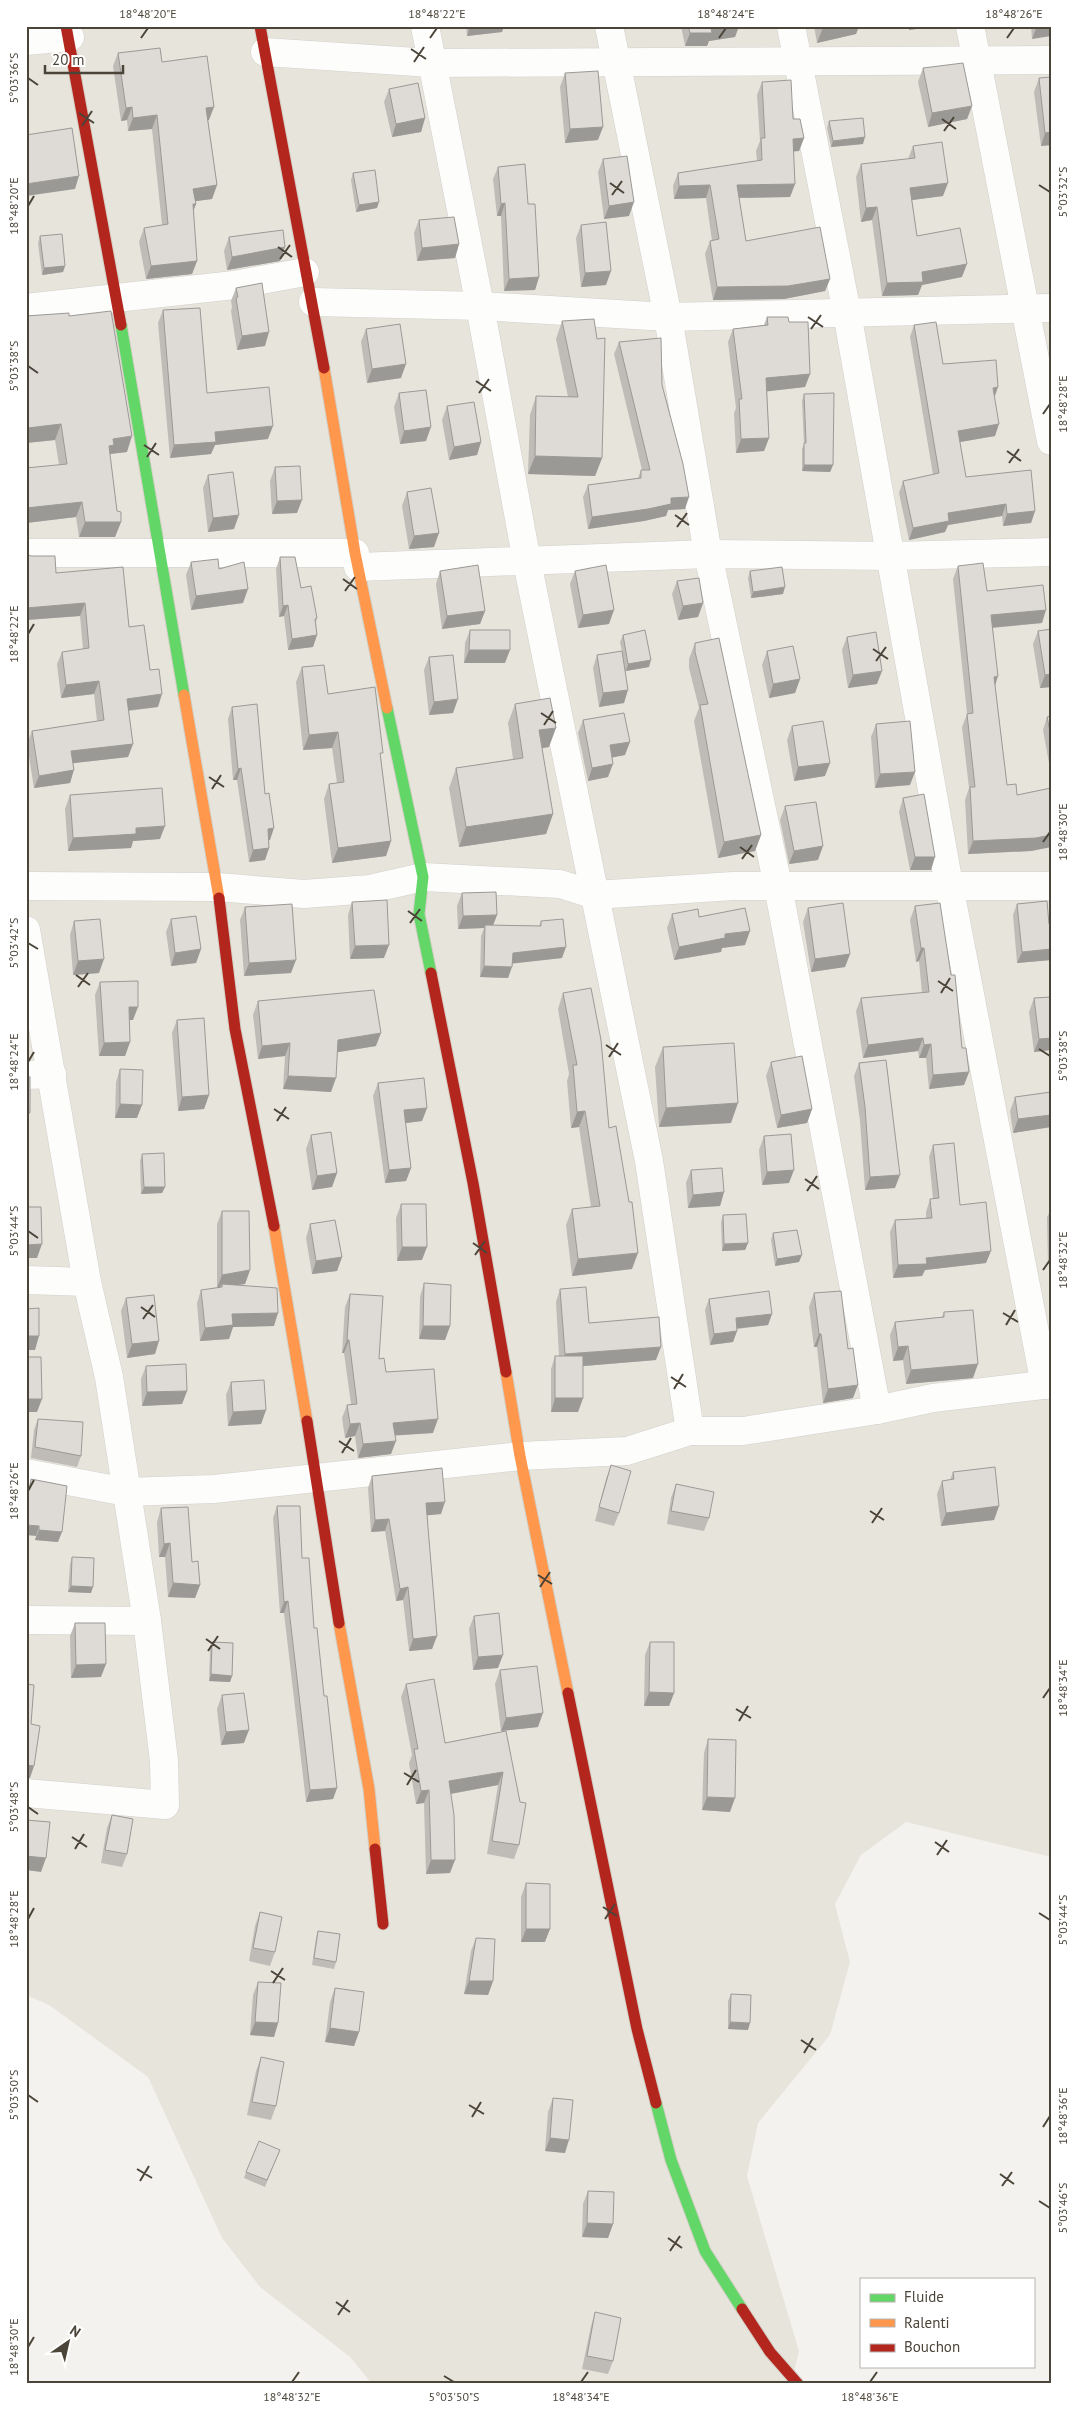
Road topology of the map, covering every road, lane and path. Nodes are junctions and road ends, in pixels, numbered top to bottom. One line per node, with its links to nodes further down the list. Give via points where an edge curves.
1 (425, 26): 12 (street)
2 (609, 26): 10 (street)
3 (791, 26): 11 (street)
4 (970, 26): 9 (street)
5 (68, 32): 7 (street); 14 (street)
6 (262, 39): 12 (street); 13 (street)
7 (26, 41)
8 (1051, 60): 9 (street)
9 (976, 61): 11 (street); 18 (street)
10 (615, 62): 11 (street); 12 (street); 20 (street)
11 (798, 62): 19 (street)
12 (431, 63): 16 (street)
13 (305, 272): 14 (street, via 234,285); 15 (street)
14 (117, 299): 17 (street); 22 (street)
15 (313, 302): 16 (street); 27 (street)
16 (480, 306): 20 (street); 28 (street)
17 (26, 308)
18 (1038, 308): 19 (street); 21 (street)
19 (848, 313): 20 (street); 26 (street)
20 (668, 317): 25 (street)
21 (1051, 441)
22 (158, 552): 24 (street); 27 (street); 34 (street)
23 (1051, 552): 26 (street)
24 (26, 553)
25 (708, 554): 26 (street); 28 (street); 32 (street)
26 (892, 556): 30 (street)
27 (356, 560): 28 (street); 29 (street)
28 (527, 562): 35 (street)
29 (423, 877): 34 (street, via 370,889 304,894); 35 (street, via 560,884); 43 (street, via 419,914 473,1183)
30 (950, 885): 32 (street); 33 (street); 40 (street)
31 (26, 886): 34 (street)
32 (778, 886): 35 (street); 41 (street)
33 (1051, 886)
34 (218, 887): 45 (street, via 235,1029 282,1264)
35 (595, 895): 42 (street, via 649,1162)
36 (26, 930): 37 (street)
37 (39, 1074): 39 (street)
38 (26, 1280): 39 (street)
39 (87, 1282): 46 (street, via 109,1377)
40 (1048, 1384): 41 (street, via 933,1398)
41 (877, 1410): 42 (street, via 742,1431)
42 (690, 1431): 43 (street, via 627,1451)
43 (520, 1456): 45 (street); 51 (street, via 636,2030 671,2160 705,2250 770,2352)
44 (26, 1473): 46 (street)
45 (317, 1477): 46 (street, via 214,1489); 50 (street, via 344,1654 370,1789)
46 (126, 1492): 48 (street)
47 (26, 1620): 48 (street)
48 (148, 1621): 49 (street, via 164,1761 165,1805)
49 (26, 1793)
50 (383, 1924)
51 (798, 2384)

